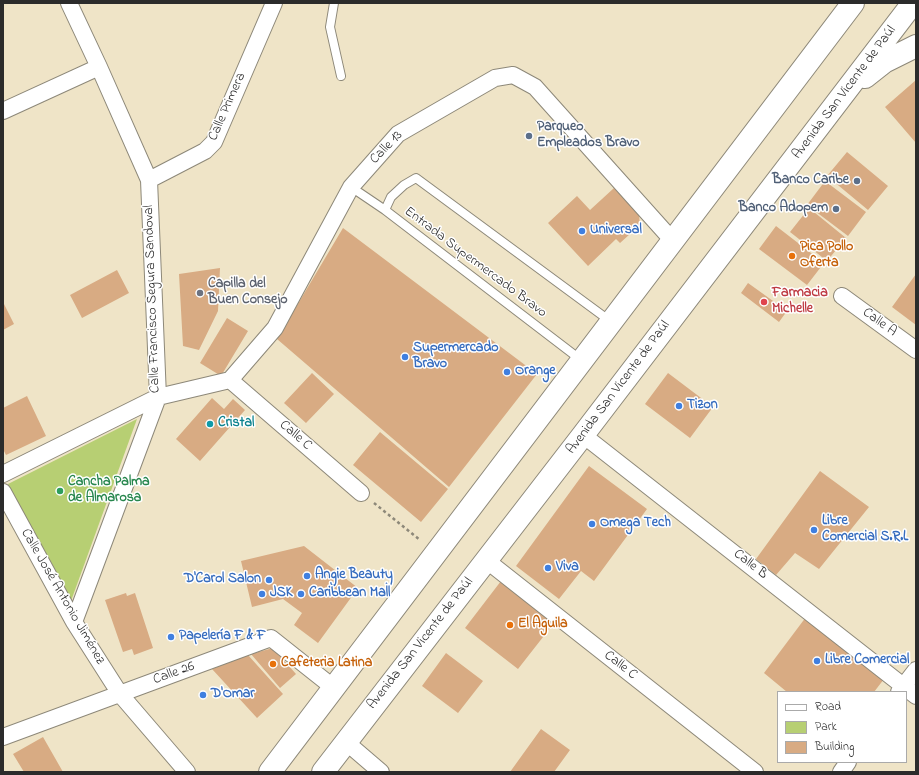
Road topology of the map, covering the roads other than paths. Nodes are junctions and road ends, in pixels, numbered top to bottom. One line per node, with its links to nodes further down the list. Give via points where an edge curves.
1 (69, 3): 9 (street, Calle Francisco Segura Sandoval)
2 (274, 3): 13 (street, Calle Primera, via 211,147)
3 (334, 3): 10 (lane, via 330,27)
4 (833, 3): 8 (main road)
5 (853, 3): 8 (main road)
6 (913, 3): 11 (main road, Avenida San Vicente de Paúl)
7 (916, 46): 11 (main road, via 884,62)
8 (818, 50): 16 (main road)
9 (99, 67): 12 (street); 13 (street, Calle Francisco Segura Sandoval)
10 (341, 76)
11 (845, 93): 23 (main road, Avenida San Vicente de Paúl)
12 (3, 111)
13 (149, 180): 22 (street, Calle Francisco Segura Sandoval)
14 (352, 187): 15 (lane, Entrada Supermercado Bravo); 16 (street, Calle 13, via 398,134 496,78 513,76 535,87); 21 (street, Calle 13, via 275,328)
15 (385, 210): 18 (lane, via 391,197 416,178); 20 (lane, Entrada Supermercado Bravo)
16 (673, 241): 18 (main road)
17 (842, 296): 19 (street, Calle A)
18 (611, 322): 20 (main road)
19 (916, 350)
20 (582, 361): 30 (main road)
21 (230, 380): 22 (street); 26 (street, Calle C)
22 (158, 397): 24 (street); 28 (street, Calle Francisco Segura Sandoval)
23 (583, 435): 27 (main road, Avenida San Vicente de Paúl); 31 (street, Calle B)
24 (3, 474)
25 (3, 492): 28 (street, Calle José Antonio Jiménez)
26 (361, 493)
27 (486, 560): 34 (main road, Avenida San Vicente de Paúl); 40 (street, Calle C)
28 (74, 622): 32 (street, Calle José Antonio Jiménez)
29 (916, 670): 31 (street)
30 (334, 688): 32 (street, Calle 26, via 270,638); 37 (main road)
31 (906, 691)
32 (120, 694): 33 (street, Calle 26); 36 (street, Calle José Antonio Jiménez)
33 (3, 737)
34 (346, 742): 38 (main road, Avenida San Vicente de Paúl); 39 (street)
35 (847, 763): 41 (street)
36 (186, 772)
37 (270, 772)
38 (323, 772)
39 (381, 772)
40 (755, 772)
41 (840, 772)

